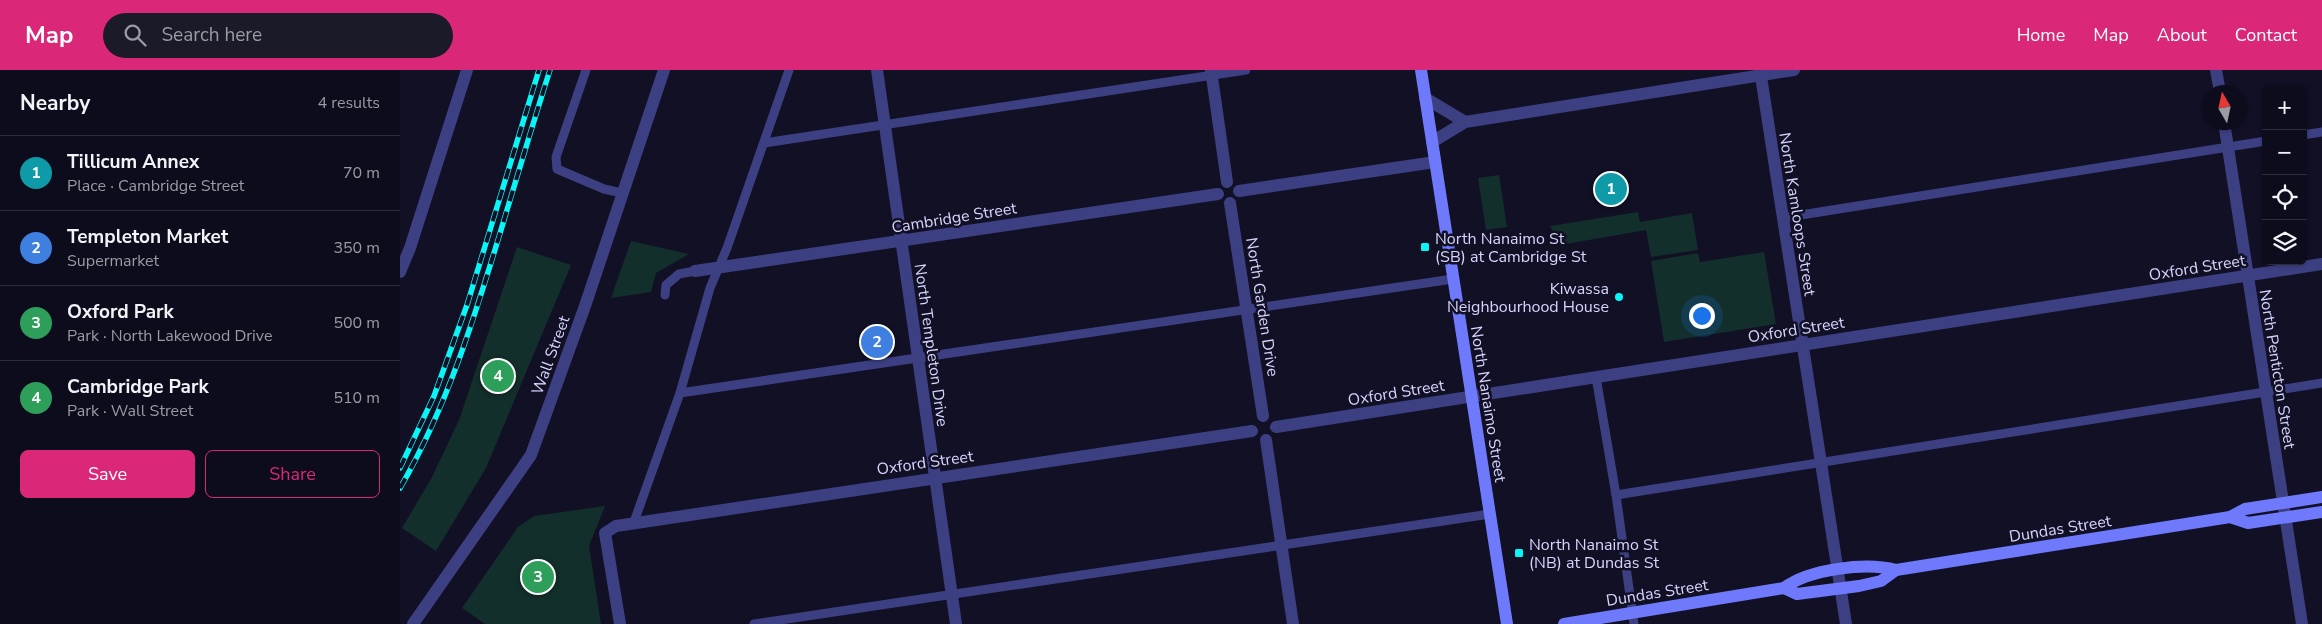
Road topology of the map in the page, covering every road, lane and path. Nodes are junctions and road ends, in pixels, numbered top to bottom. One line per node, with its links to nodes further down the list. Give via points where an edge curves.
1 (466, 70): 34 (street)
2 (586, 70): 26 (lane, via 556,157 557,169)
3 (664, 70): 26 (street, Wall Street)
4 (789, 70): 21 (lane)
5 (876, 70): 15 (street, North Templeton Drive)
6 (1246, 70): 10 (lane)
7 (1421, 70): 13 (street, North Nanaimo Street)
8 (1794, 70): 11 (street)
9 (2216, 70): 12 (street)
10 (1211, 73): 15 (lane); 24 (street)
11 (1760, 73): 14 (street); 29 (street, North Kamloops Street)
12 (2219, 85)
13 (1425, 98): 14 (street); 19 (street, North Nanaimo Street)
14 (1465, 122): 19 (street)
15 (884, 125): 21 (lane); 30 (street, North Templeton Drive)
16 (2225, 130): 22 (street, North Penticton Street)
17 (2322, 132): 18 (lane)
18 (2307, 134)
19 (1432, 142): 23 (street, North Nanaimo Street)
20 (2262, 142): 22 (lane)
21 (764, 143): 32 (lane)
22 (2228, 147): 29 (lane); 35 (street, North Penticton Street)
23 (1435, 162): 25 (street); 36 (street, North Nanaimo Street)
24 (1227, 182): 25 (street, via 1233,183); 27 (street, via 1221,185)
25 (1239, 191): 28 (street, via 1238,197)
26 (622, 193): 67 (street, Wall Street, via 531,455)
27 (1218, 194): 28 (street, via 1221,200); 30 (street, Cambridge Street)
28 (1230, 203): 38 (street, North Garden Drive)
29 (1782, 218): 39 (street, North Kamloops Street)
30 (901, 242): 32 (street, Cambridge Street); 40 (street, North Templeton Drive)
31 (2322, 264): 35 (street, Oxford Street)
32 (718, 268): 33 (street, Cambridge Street); 44 (lane)
33 (695, 271): 37 (lane, via 679,274 666,285)
34 (400, 272)
35 (2247, 276): 39 (street, Oxford Street); 43 (street, North Penticton Street)
36 (1453, 279): 38 (lane); 45 (street, North Nanaimo Street)
37 (665, 295)
38 (1248, 310): 40 (lane); 46 (street, North Garden Drive)
39 (1802, 344): 41 (street, Oxford Street); 50 (street, North Kamloops Street)
40 (918, 358): 44 (lane); 51 (street, North Templeton Drive)
41 (1596, 377): 45 (street, Oxford Street); 52 (lane)
42 (2322, 383): 43 (lane)
43 (2265, 392): 50 (lane); 54 (street, North Penticton Street)
44 (680, 393): 59 (lane)
45 (1472, 396): 47 (street, Oxford Street); 56 (street, North Nanaimo Street)
46 (1263, 416): 47 (street, via 1270,418); 48 (street, via 1253,423)
47 (1276, 427): 49 (street, via 1274,434)
48 (1252, 430): 49 (street, via 1259,439); 51 (street, Oxford Street)
49 (1266, 440): 60 (street)
50 (1820, 461): 52 (lane); 61 (street, North Kamloops Street)
51 (934, 477): 59 (street, Oxford Street); 65 (street, North Templeton Drive)
52 (1616, 495): 66 (lane)
53 (2322, 496): 54 (street, Dundas Street)
54 (2283, 501): 57 (street, Dundas Street, via 2245,508); 58 (street, North Penticton Street)
55 (2322, 512): 58 (street, Dundas Street)
56 (1490, 514): 60 (lane); 72 (street, North Nanaimo Street)
57 (2230, 517): 58 (street, Dundas Street, via 2248,523); 62 (street, Dundas Street)
58 (2286, 518): 75 (street, North Penticton Street)
59 (634, 522): 68 (street, Oxford Street, via 616,526 605,533)
60 (1282, 546): 65 (lane); 71 (street)
61 (1837, 570): 62 (street, Dundas Street, via 1879,566); 63 (street, Dundas Street, via 1796,580); 64 (street, North Kamloops Street)
62 (1896, 570): 64 (street, Dundas Street, via 1881,581)
63 (1784, 588): 64 (street, Dundas Street, via 1797,594); 66 (street, Dundas Street)
64 (1840, 589): 74 (street, North Kamloops Street)
65 (952, 594): 69 (lane); 70 (street, North Templeton Drive)
66 (1633, 618): 73 (street, Dundas Street)
67 (413, 624)
68 (620, 624)
69 (754, 624)
70 (956, 624)
71 (1293, 624)
72 (1507, 624)
73 (1564, 624)
74 (1846, 624)
75 (2302, 624)

